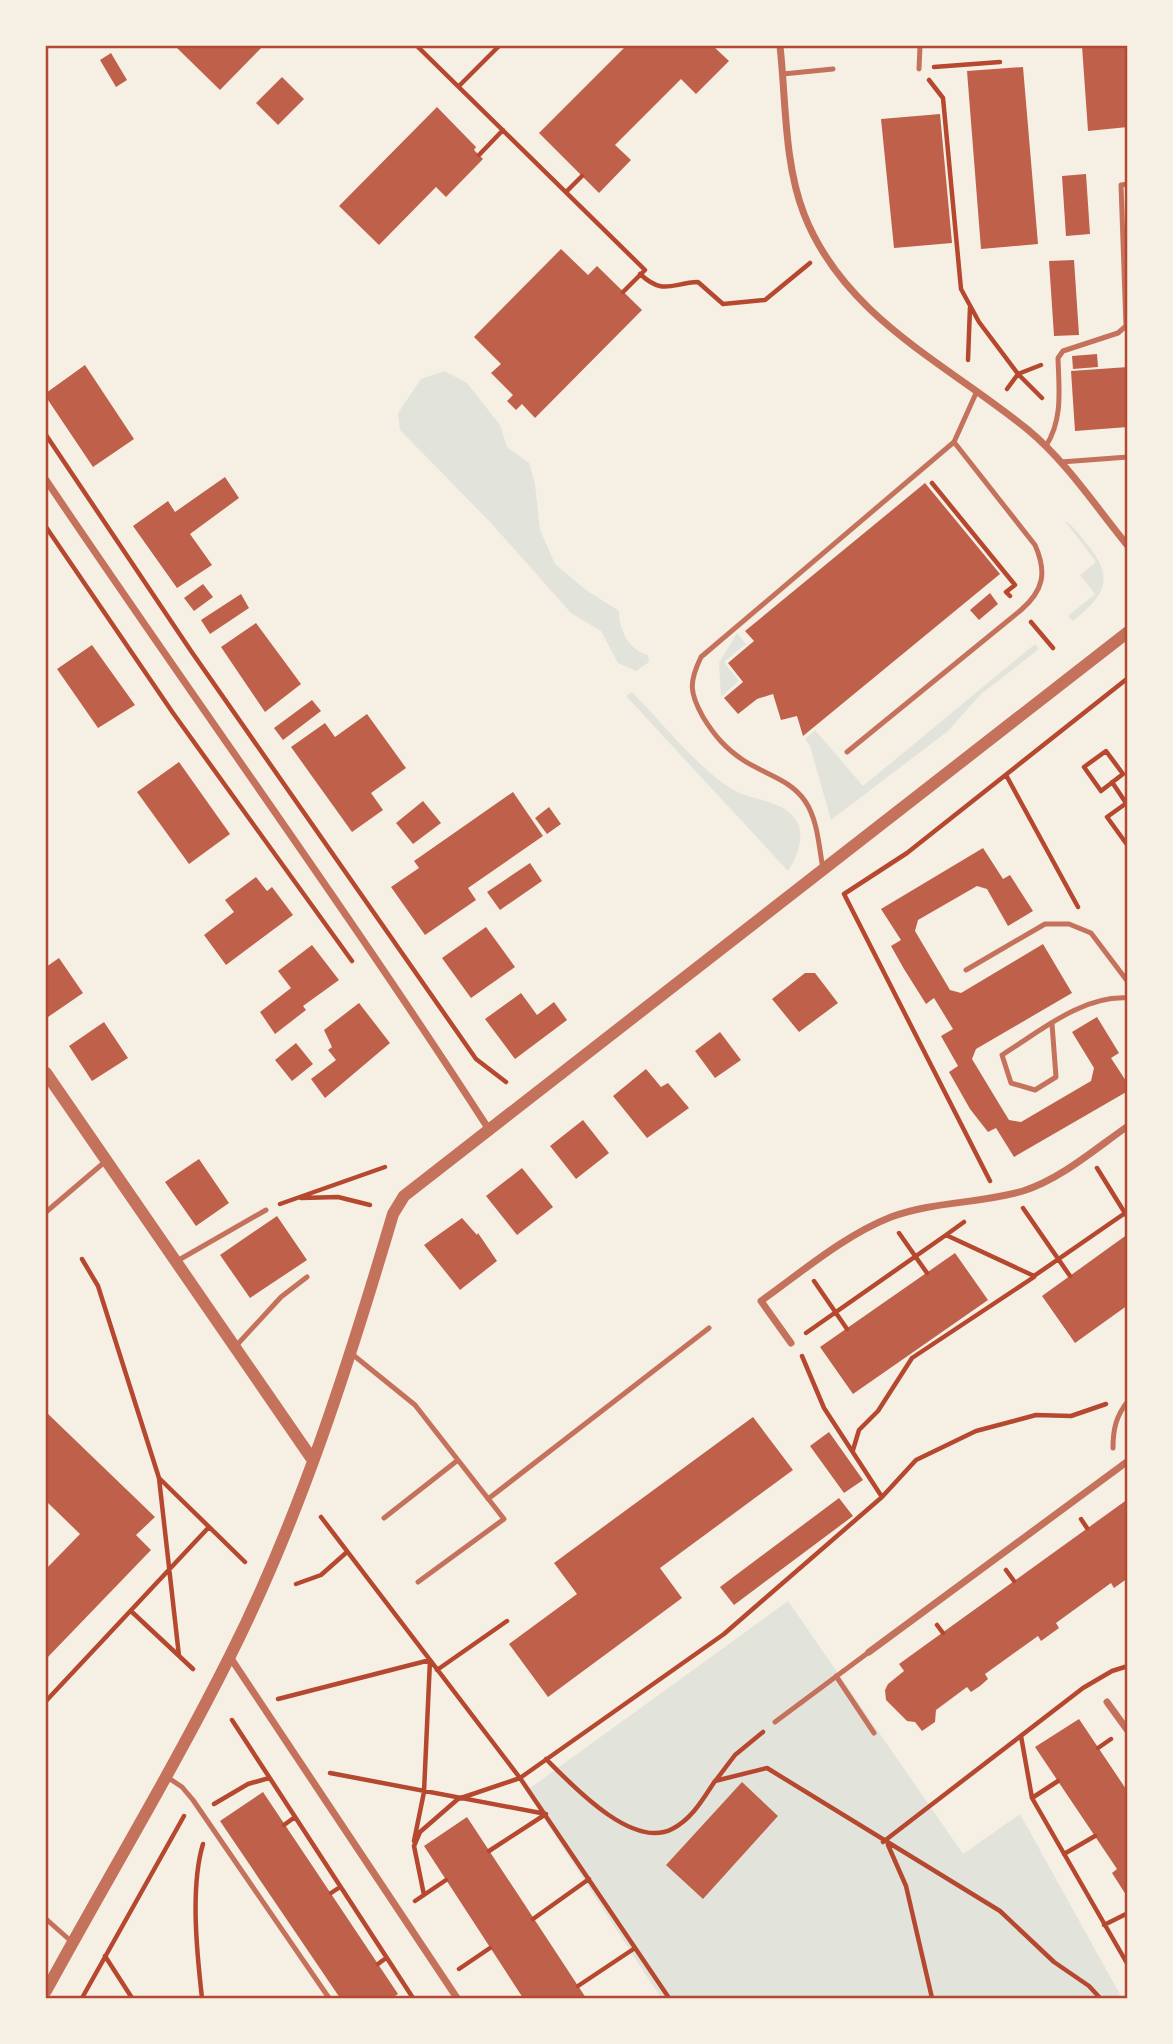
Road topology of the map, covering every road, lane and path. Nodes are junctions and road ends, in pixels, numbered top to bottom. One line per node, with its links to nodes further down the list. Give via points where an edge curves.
1 (417, 46): 9 (path)
2 (499, 46): 9 (path)
3 (780, 46): 8 (street)
4 (920, 46): 6 (lane)
5 (1000, 62): 6 (path)
6 (919, 68): 18 (path, via 943,97 961,289)
7 (833, 69): 8 (lane)
8 (783, 74): 15 (street, via 796,186)
9 (459, 86): 10 (path)
10 (503, 130): 11 (path); 14 (path)
11 (480, 155)
12 (582, 176): 14 (path)
13 (1128, 184): 24 (lane, via 1121,185 1126,326 1118,333 1063,351 1058,358 1059,416)
14 (566, 192): 16 (path, via 645,270)
15 (822, 253): 16 (path, via 765,300 723,304 698,282 661,288); 21 (street, via 844,284 884,323)
16 (640, 274): 17 (path)
17 (623, 292)
18 (970, 306): 19 (path); 20 (path, via 1018,374)
19 (968, 360)
20 (1007, 390)
21 (977, 391): 23 (lane); 24 (street)
22 (46, 435): 49 (path, via 476,1059)
23 (954, 442): 27 (lane); 36 (lane, via 1035,545 1043,568 1040,589 1021,610)
24 (1046, 446): 26 (street)
25 (1128, 457): 26 (lane)
26 (1060, 462): 30 (street)
27 (922, 472): 31 (path, via 1015,584 1006,592); 41 (lane, via 701,657 691,679 696,704 717,740 744,761 786,782 805,801 813,817)
28 (46, 480): 51 (street, via 405,999)
29 (46, 527): 44 (path)
30 (1128, 546)
31 (1011, 597)
32 (1038, 631): 34 (path)
33 (1128, 632): 41 (street)
34 (1053, 648)
35 (1128, 678): 37 (path)
36 (847, 752)
37 (1006, 775): 42 (path); 56 (path, via 907,853 844,894)
38 (1112, 782): 38 (path, via 1101,791 1084,768 1106,751 1123,774); 39 (path)
39 (1127, 802): 40 (path, via 1107,817)
40 (1128, 846)
41 (822, 869): 51 (street)
42 (1091, 933): 43 (lane, via 1069,925 1045,924); 45 (lane)
43 (966, 970)
44 (359, 972)
45 (1128, 982)
46 (1128, 998): 47 (lane, via 1107,996)
47 (1052, 1024): 47 (lane, via 1002,1055 1011,1083 1035,1090 1056,1077)
48 (46, 1073): 53 (street)
49 (506, 1082)
50 (1128, 1126): 52 (street)
51 (488, 1128): 78 (street, via 404,1196 393,1214)
52 (1089, 1154): 55 (street, via 1051,1178); 61 (path)
53 (107, 1160): 60 (lane); 66 (street)
54 (385, 1167): 57 (path)
55 (1012, 1194): 56 (street); 65 (path)
56 (999, 1197): 62 (street, via 940,1204)
57 (296, 1198): 58 (path, via 338,1197); 59 (path)
58 (370, 1205)
59 (266, 1210): 66 (lane)
60 (46, 1212)
61 (1126, 1214): 65 (path)
62 (889, 1218): 63 (path); 67 (street)
63 (915, 1256): 68 (path); 69 (path, via 946,1235); 72 (path)
64 (82, 1259): 86 (path, via 98,1286)
65 (1059, 1260): 69 (path); 70 (path)
66 (177, 1261): 77 (street)
67 (806, 1269): 72 (path); 76 (street, via 761,1301)
68 (927, 1273)
69 (1034, 1276): 82 (path, via 912,1358 878,1411 859,1430)
70 (1070, 1276)
71 (307, 1278): 77 (lane, via 281,1297)
72 (836, 1312): 74 (path); 75 (path)
73 (709, 1328): 88 (lane)
74 (847, 1329)
75 (799, 1338): 76 (path); 82 (path, via 824,1408)
76 (791, 1343)
77 (235, 1347): 83 (street)
78 (352, 1354): 83 (street); 84 (lane, via 415,1405)
79 (1128, 1401): 81 (lane, via 1113,1431)
80 (1118, 1402): 87 (path, via 1071,1416 1036,1415 976,1431 916,1460)
81 (1113, 1448)
82 (853, 1451): 87 (path)
83 (312, 1459): 107 (street)
84 (458, 1460): 88 (lane); 90 (lane)
85 (1128, 1461): 105 (street)
86 (159, 1478): 92 (path); 96 (path)
87 (882, 1497): 123 (path, via 724,1634)
88 (488, 1499): 99 (lane, via 503,1519)
89 (321, 1517): 94 (path)
90 (384, 1518)
91 (1080, 1519): 93 (path)
92 (209, 1527): 95 (path); 96 (path)
93 (1087, 1528)
94 (347, 1552): 100 (path, via 321,1575); 108 (path)
95 (246, 1562)
96 (171, 1568): 101 (path); 106 (path)
97 (1007, 1572): 98 (path)
98 (1014, 1581)
99 (418, 1582)
100 (296, 1584)
101 (132, 1612): 106 (path); 113 (path)
102 (507, 1621): 111 (path)
103 (936, 1623): 104 (path)
104 (943, 1633)
105 (869, 1652): 112 (lane)
106 (179, 1656): 110 (path)
107 (230, 1656): 115 (street); 125 (street)
108 (430, 1660): 111 (path); 115 (path); 130 (path)
109 (1128, 1666): 120 (path, via 1083,1688)
110 (193, 1669)
111 (437, 1670): 127 (path)
112 (836, 1676): 117 (lane); 119 (lane)
113 (46, 1701)
114 (1107, 1702): 118 (street)
115 (261, 1703): 124 (street)
116 (232, 1720): 126 (path)
117 (775, 1722): 128 (path, via 735,1755)
118 (1128, 1731)
119 (874, 1733)
120 (1021, 1736): 131 (path); 140 (path)
121 (1111, 1739): 122 (path)
122 (1098, 1748)
123 (546, 1759): 127 (path); 128 (path, via 590,1802 619,1821 648,1832 670,1831 692,1815)
124 (305, 1768): 130 (path); 149 (street)
125 (164, 1776): 133 (lane); 154 (street)
126 (269, 1777): 134 (path); 136 (path)
127 (520, 1778): 132 (path); 135 (path)
128 (715, 1781): 140 (path, via 767,1768)
129 (1058, 1781): 131 (path)
130 (424, 1792): 132 (path); 141 (path)
131 (1032, 1798): 143 (path)
132 (458, 1799): 135 (path); 141 (path, via 420,1832)
133 (193, 1800): 134 (lane); 157 (path)
134 (201, 1811): 137 (lane)
135 (546, 1814): 142 (path); 144 (path)
136 (295, 1817): 138 (path); 146 (path)
137 (209, 1824): 166 (path, via 198,1858); 167 (lane)
138 (284, 1825)
139 (1095, 1836): 143 (path)
140 (886, 1843): 171 (path, via 906,1886); 172 (path, via 1000,1912)
141 (414, 1846): 148 (path)
142 (489, 1851)
143 (1064, 1854): 153 (path)
144 (589, 1879): 152 (path); 156 (path)
145 (446, 1880): 148 (path)
146 (340, 1887): 147 (path); 158 (path)
147 (331, 1893)
148 (424, 1895): 149 (path)
149 (400, 1912): 161 (street)
150 (1128, 1913): 153 (path)
151 (46, 1919): 154 (lane)
152 (533, 1919)
153 (1104, 1925): 160 (path)
154 (72, 1942): 163 (street)
155 (490, 1948): 161 (path)
156 (635, 1948): 162 (path); 170 (path)
157 (105, 1956): 164 (path); 165 (path)
158 (387, 1958): 159 (path); 168 (path)
159 (378, 1964)
160 (1128, 1965)
161 (444, 1978): 169 (street)
162 (578, 1986)
163 (46, 1990)
164 (82, 1998)
165 (132, 1998)
166 (202, 1998)
167 (329, 1998)
168 (413, 1998)
169 (457, 1998)
170 (669, 1998)
171 (932, 1998)
172 (1100, 1998)

